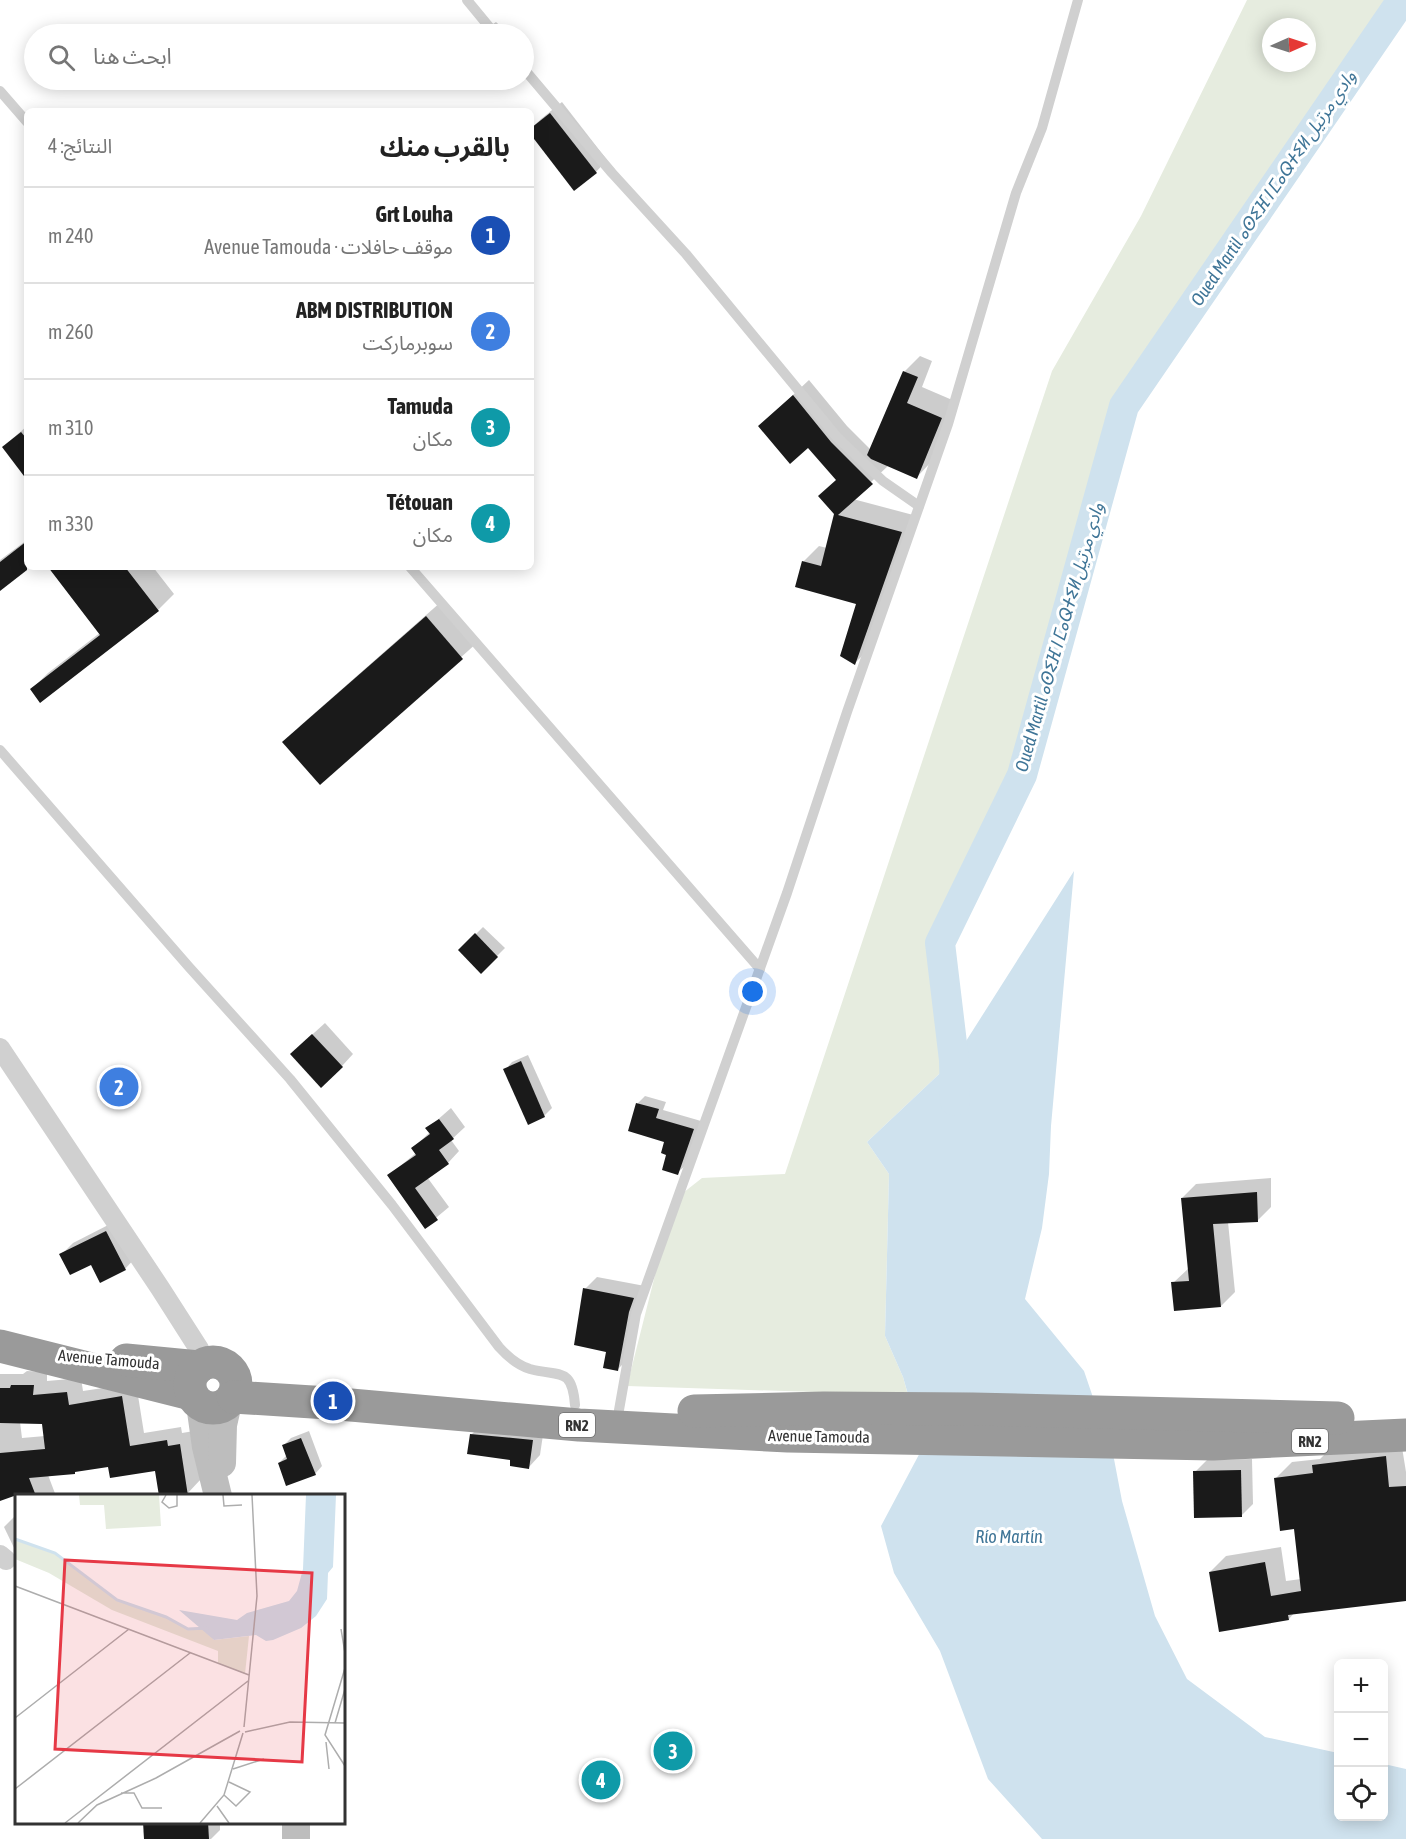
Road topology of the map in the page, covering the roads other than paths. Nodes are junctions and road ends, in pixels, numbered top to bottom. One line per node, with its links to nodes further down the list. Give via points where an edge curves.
1 (467, 0): 3 (lane)
2 (1078, 0): 7 (lane, via 1042,128 1016,193 964,372)
3 (487, 24)
4 (534, 81): 7 (lane, via 686,254 837,437 883,481)
5 (0, 91): 6 (lane)
6 (24, 119)
7 (919, 506): 10 (lane)
8 (413, 570): 10 (lane)
9 (0, 750): 14 (lane, via 290,1079 499,1347 521,1365 562,1374 572,1385)
10 (760, 969): 15 (lane, via 636,1314)
11 (0, 1048): 13 (street)
12 (10, 1349): 13 (highway, Avenue Tamouda / RN2)
13 (212, 1380): 14 (highway, Avenue Tamouda / RN2); 17 (highway, Avenue Tamouda / RN2, via 328,1403 579,1425 713,1433); 20 (street, via 223,1425)
14 (575, 1405): 15 (highway, Avenue Tamouda / RN2)
15 (620, 1410): 17 (highway, Avenue Tamouda / RN2, via 719,1411)
16 (1406, 1416): 18 (highway, Avenue Tamouda / RN2)
17 (825, 1422): 18 (highway, Avenue Tamouda / RN2, via 1103,1411)
18 (1213, 1430): 19 (highway, Avenue Tamouda / RN2)
19 (1406, 1435)
20 (220, 1494)
21 (296, 1824): 22 (street)
22 (297, 1839)

